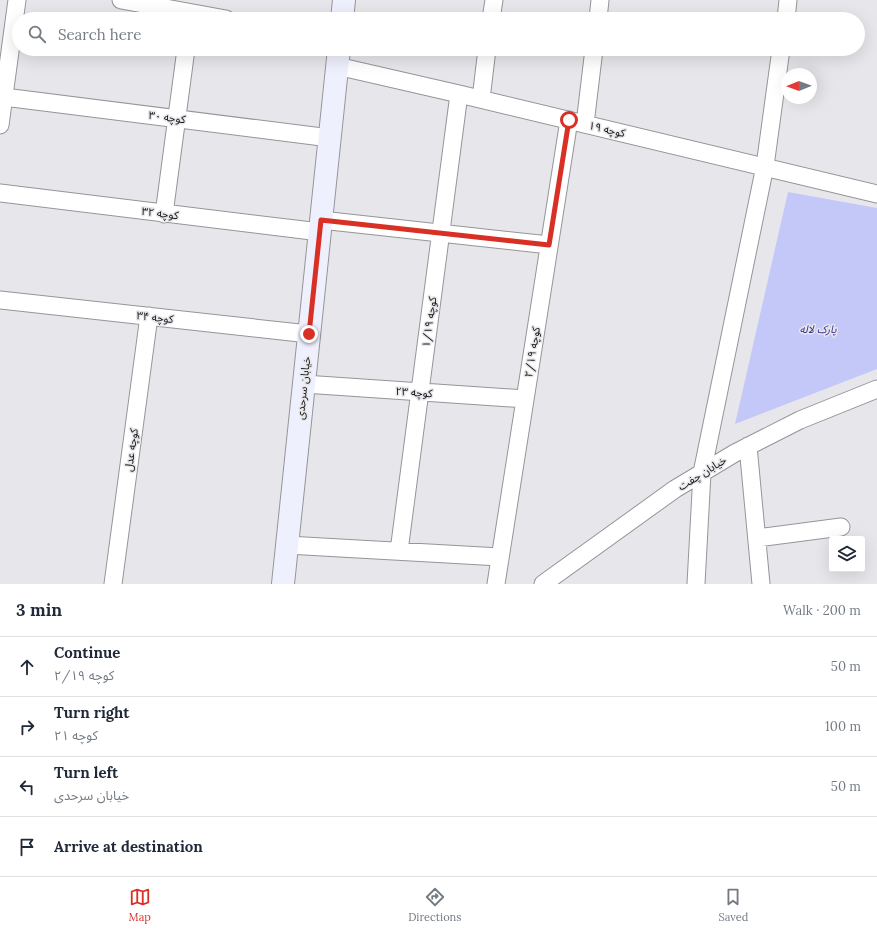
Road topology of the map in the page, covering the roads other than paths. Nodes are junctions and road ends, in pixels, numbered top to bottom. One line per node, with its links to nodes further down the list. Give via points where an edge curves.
1 (17, 0): 7 (street)
2 (121, 0): 8 (street)
3 (344, 0): 9 (street)
4 (494, 0): 10 (street)
5 (600, 0): 11 (street)
6 (788, 0): 12 (street)
7 (15, 12)
8 (173, 12)
9 (343, 12)
10 (492, 12)
11 (599, 12)
12 (787, 12)
13 (12, 37): 20 (street)
14 (185, 56): 22 (street)
15 (486, 56): 21 (street)
16 (592, 56): 23 (street, کوچه ۲/۱۹)
17 (780, 56): 26 (street)
18 (338, 57): 19 (street, کوچه ۱۹); 25 (street, خیابان سرحدی)
19 (459, 94): 21 (street, کوچه ۱۹); 31 (street, کوچه ۱/۱۹)
20 (4, 97): 22 (street, کوچه ۳۰); 24 (street)
21 (481, 99): 23 (street, کوچه ۱۹)
22 (177, 118): 25 (street, کوچه ۳۰); 29 (street)
23 (577, 122): 26 (street, کوچه ۱۹); 32 (street, کوچه ۲/۱۹)
24 (0, 125)
25 (330, 138): 30 (street, خیابان سرحدی)
26 (765, 166): 28 (street, کوچه ۱۹); 41 (street)
27 (0, 194): 29 (street, کوچه ۳۲)
28 (877, 194)
29 (164, 214): 30 (street, کوچه ۳۲)
30 (320, 226): 31 (street, کوچه ۳۲); 35 (street, خیابان سرحدی)
31 (441, 233): 32 (street, کوچه ۳۲); 38 (street, کوچه ۱/۱۹)
32 (549, 245): 39 (street, کوچه ۲/۱۹)
33 (0, 300): 34 (street, کوچه ۳۴)
34 (149, 316): 35 (street, کوچه ۳۴); 47 (street, کوچه عدل)
35 (309, 334): 36 (street, خیابان سرحدی)
36 (304, 384): 38 (street, کوچه ۲۳); 44 (street, خیابان سرحدی)
37 (877, 389): 40 (street, خیابان چفت, via 800,420)
38 (420, 392): 39 (street, کوچه ۲۳); 45 (street, کوچه ۱/۱۹)
39 (525, 399): 46 (street, کوچه ۲/۱۹)
40 (748, 446): 41 (street, خیابان چفت); 43 (street)
41 (702, 473): 50 (street, خیابان چفت); 51 (street)
42 (841, 527): 43 (street)
43 (757, 538): 52 (street)
44 (287, 545): 45 (street); 48 (street, خیابان سرحدی)
45 (399, 551): 46 (street)
46 (500, 557): 49 (street, کوچه ۲/۱۹)
47 (113, 584)
48 (283, 584)
49 (496, 584)
50 (543, 584)
51 (696, 584)
52 (761, 584)

